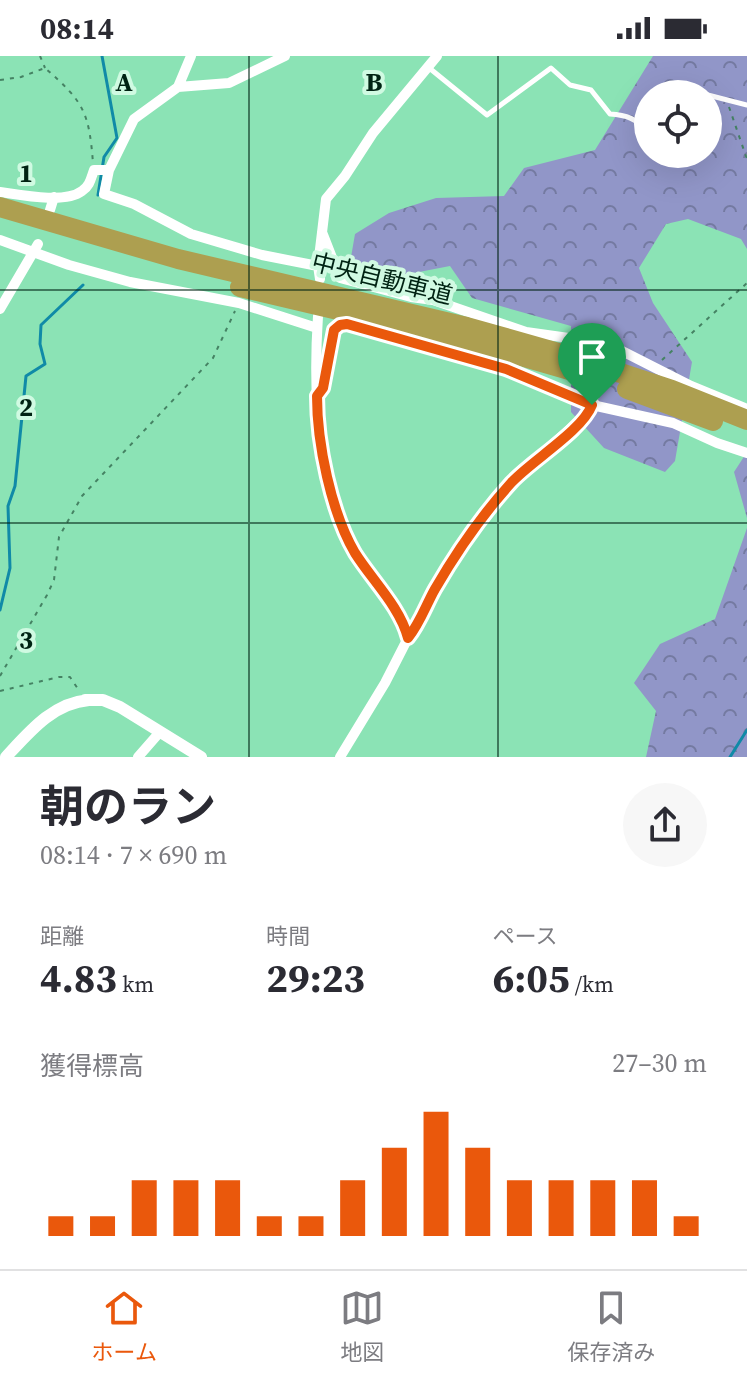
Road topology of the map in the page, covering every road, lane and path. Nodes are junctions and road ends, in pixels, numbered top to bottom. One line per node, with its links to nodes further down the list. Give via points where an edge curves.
1 (40, 56): 6 (path)
2 (191, 56): 8 (street)
3 (437, 56): 5 (street)
4 (277, 57): 8 (street, via 229,83)
5 (428, 67): 12 (lane, via 487,115 551,68 570,85 591,90 610,114); 21 (street, via 326,199)
6 (45, 68): 7 (path); 14 (path, via 78,97 91,132)
7 (0, 80)
8 (178, 87): 15 (street, via 134,119)
9 (722, 97): 10 (lane)
10 (726, 98): 11 (lane); 13 (path)
11 (747, 105)
12 (634, 119)
13 (747, 159)
14 (94, 170): 15 (street); 17 (street, via 80,193)
15 (109, 170): 24 (street, via 104,194 191,234)
16 (0, 192): 17 (street)
17 (54, 197): 19 (street)
18 (0, 207): 36 (highway, 中央自動車道, via 178,259 496,335 672,390)
19 (50, 210)
20 (0, 221): 37 (highway, 中央自動車道, via 144,263 465,340 599,379)
21 (322, 232): 24 (street); 31 (street, via 340,278 433,300 526,332 597,342)
22 (0, 240): 23 (street)
23 (36, 248): 27 (street, via 69,265 130,282); 28 (street)
24 (318, 266): 25 (street)
25 (320, 279)
26 (747, 283): 32 (path)
27 (239, 303): 30 (street); 40 (path, via 213,358 90,487 67,520 55,553 54,580)
28 (0, 309)
29 (318, 316): 30 (street)
30 (317, 328): 33 (street)
31 (608, 351): 32 (street, via 620,350); 34 (street)
32 (654, 367): 35 (street)
33 (317, 396): 34 (street, via 334,330 347,324 506,369); 39 (street, via 323,453 344,530)
34 (592, 402): 38 (street, via 673,423); 39 (street, via 589,412 499,496 465,540)
35 (747, 409)
36 (747, 420)
37 (747, 433)
38 (747, 453)
39 (408, 638): 47 (street)
40 (0, 676)
41 (0, 691): 42 (path, via 70,677)
42 (87, 700): 43 (street, via 120,707); 44 (street, via 66,703 49,714)
43 (159, 733): 45 (street); 46 (street)
44 (6, 757)
45 (138, 757)
46 (201, 757)
47 (340, 757)

